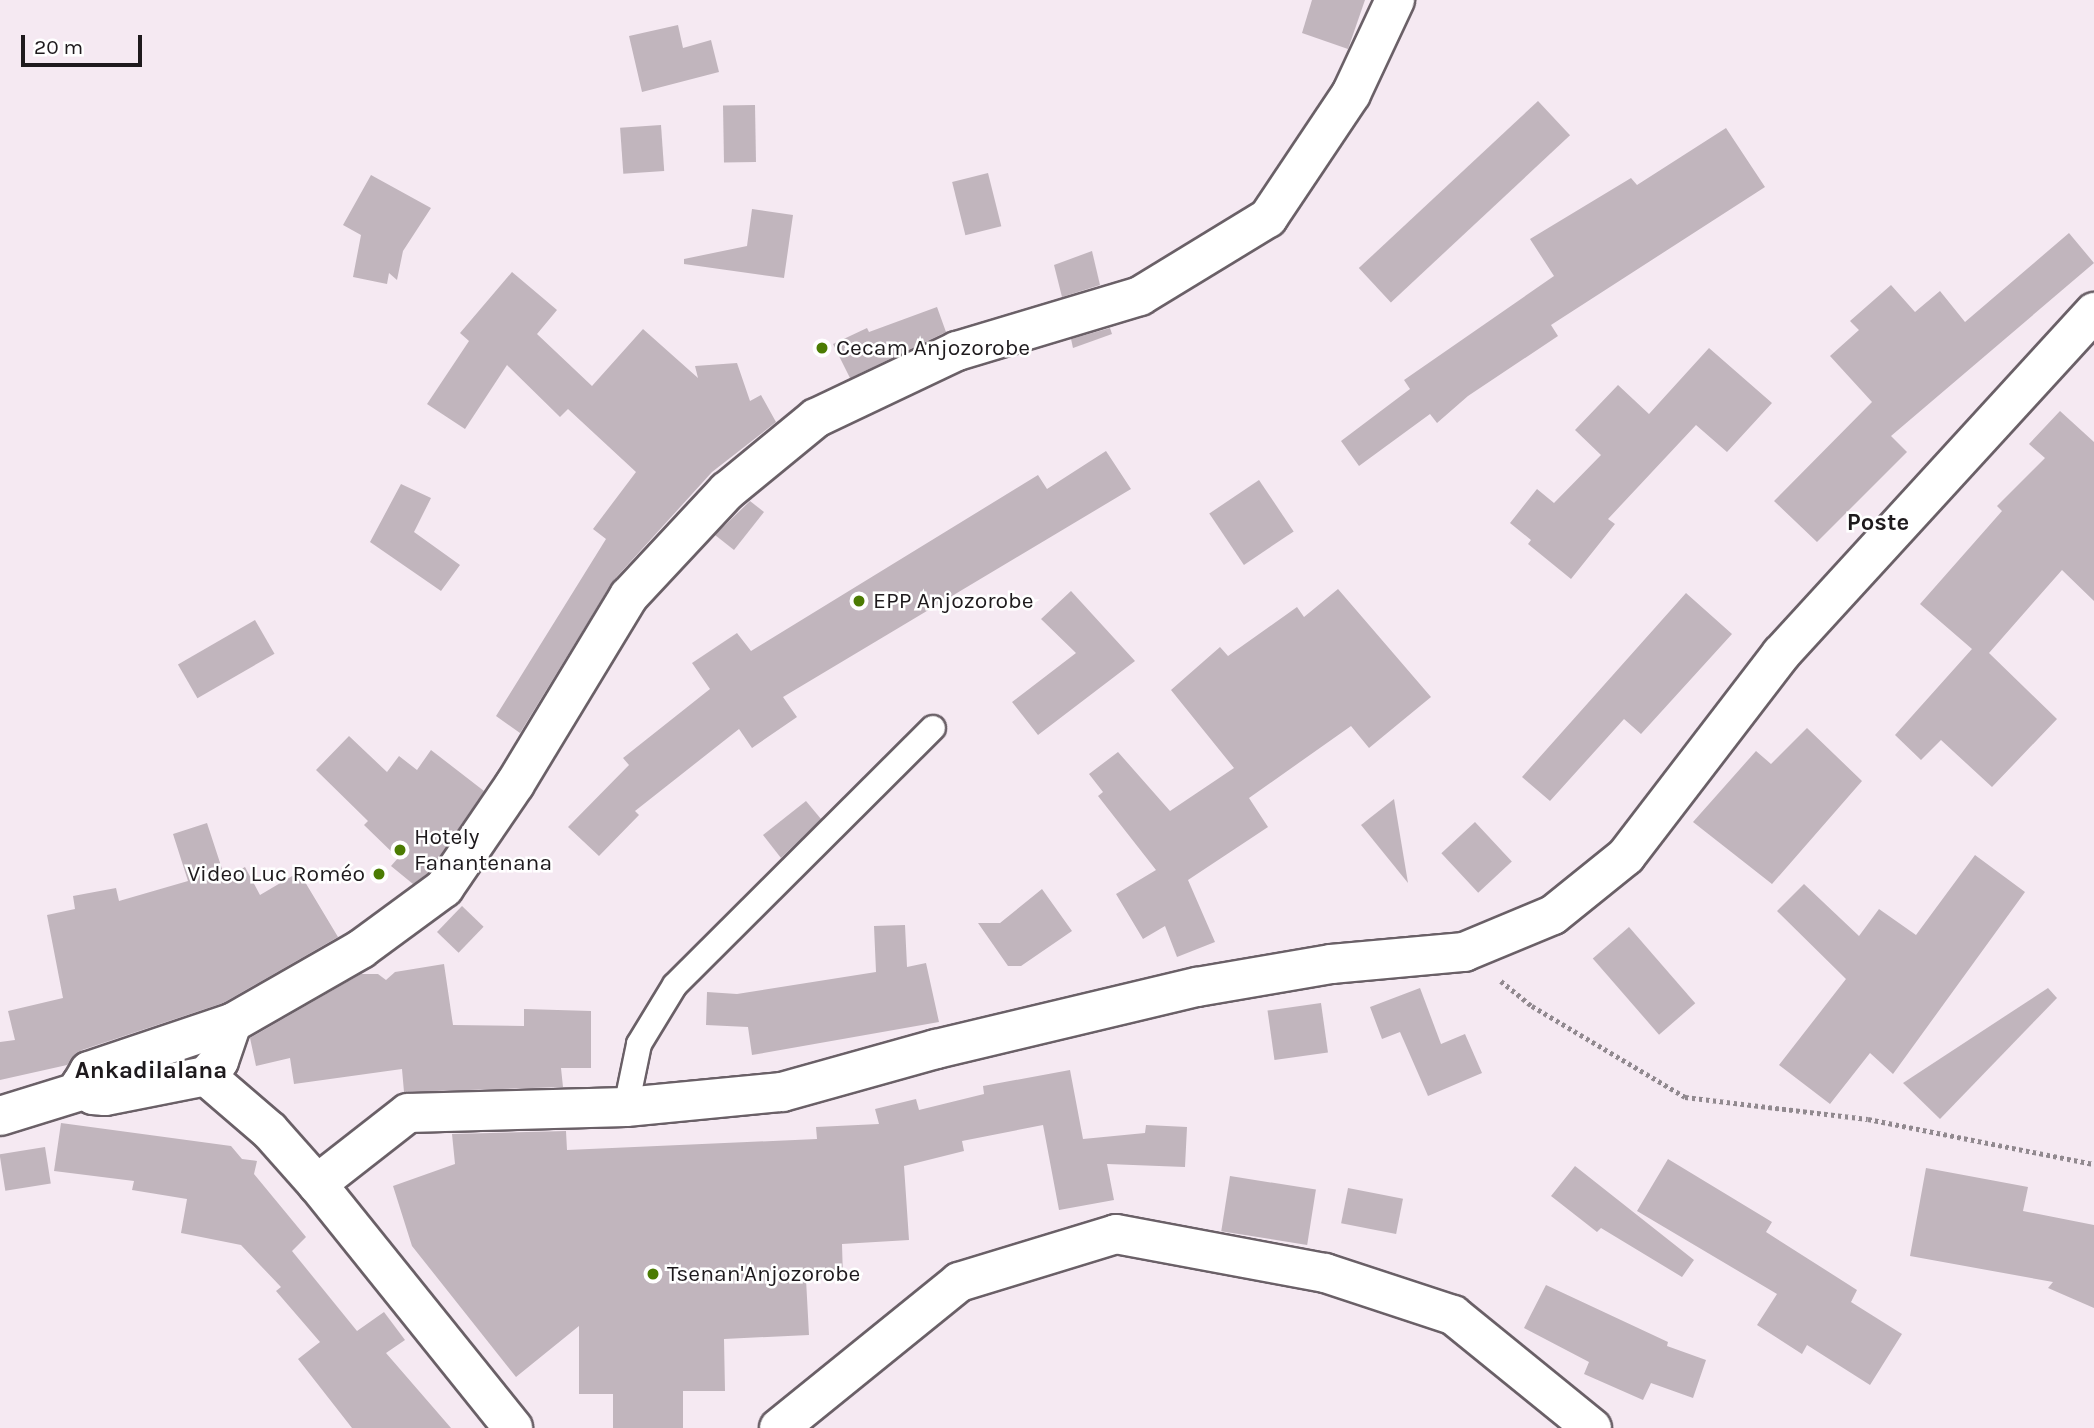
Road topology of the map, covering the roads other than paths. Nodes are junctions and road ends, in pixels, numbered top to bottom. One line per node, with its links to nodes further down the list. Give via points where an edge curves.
1 (1395, 0): 4 (street, via 1351,94 1268,218 1140,296 957,351 816,418 727,491 629,596 515,784 444,888 361,949)
2 (2094, 312): 7 (street, via 1781,654 1626,856 1553,915 1464,952 1331,964 1197,987 936,1049 782,1092)
3 (933, 728): 7 (lane, via 675,985 639,1044)
4 (232, 1023): 5 (street, via 219,1061); 6 (street, via 89,1071 82,1077)
5 (206, 1076): 6 (street, via 105,1096); 9 (street, via 270,1130)
6 (84, 1090): 8 (street)
7 (625, 1107): 9 (street, via 408,1113)
8 (0, 1116)
9 (317, 1184): 10 (street)
10 (513, 1428)
11 (779, 1428): 12 (street, via 959,1282 1116,1234 1325,1273 1452,1315)
12 (1592, 1428)

